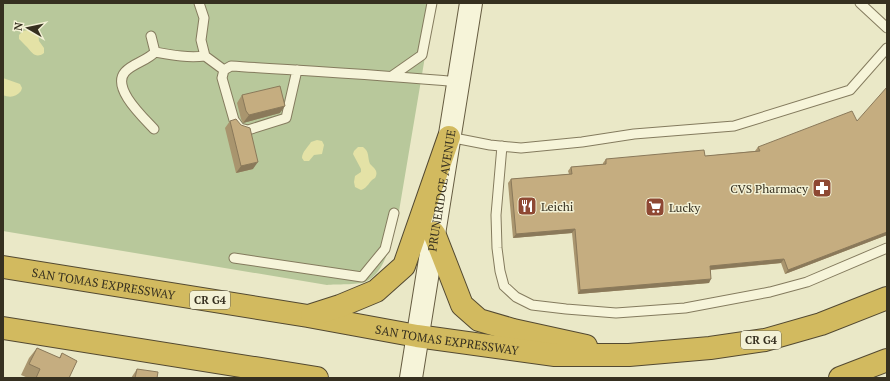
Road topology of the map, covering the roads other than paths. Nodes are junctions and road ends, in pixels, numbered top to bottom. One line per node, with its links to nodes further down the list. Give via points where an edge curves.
1 (199, 3): 9 (lane, via 204,18 201,40)
2 (432, 3): 12 (lane, via 422,55)
3 (471, 3): 13 (main road, PRUNERIDGE AVENUE)
4 (860, 3): 5 (lane)
5 (887, 28)
6 (151, 36): 8 (lane)
7 (887, 48): 16 (lane, via 850,90 734,126 634,134 521,148)
8 (155, 52): 9 (lane, via 191,57); 14 (lane, via 125,72 122,78 128,100)
9 (205, 56): 10 (lane)
10 (224, 70): 11 (lane, via 231,66); 11 (lane, via 222,78 234,120 240,128 248,130 286,118)
11 (297, 70): 12 (lane)
12 (392, 76): 13 (lane)
13 (458, 82): 15 (main road, PRUNERIDGE AVENUE)
14 (154, 129)
15 (449, 137): 16 (lane); 18 (main road, PRUNERIDGE AVENUE); 23 (highway, via 404,266 376,291)
16 (502, 146): 19 (lane, via 496,215 500,271 504,286 516,297 532,305 616,312 686,308 770,292 807,282)
17 (394, 213): 20 (lane, via 386,249 362,277)
18 (434, 233): 25 (main road, PRUNERIDGE AVENUE); 26 (highway, via 462,305 479,320 513,330)
19 (887, 248)
20 (234, 258)
21 (3, 267): 23 (highway, SAN TOMAS EXPRESSWAY / CR G4)
22 (887, 298): 26 (highway, SAN TOMAS EXPRESSWAY / CR G4, via 821,324 765,340)
23 (308, 316): 25 (highway, SAN TOMAS EXPRESSWAY / CR G4)
24 (3, 328): 28 (highway)
25 (418, 336): 26 (highway, SAN TOMAS EXPRESSWAY / CR G4, via 555,355); 31 (main road, PRUNERIDGE AVENUE)
26 (629, 355)
27 (887, 360): 32 (highway)
28 (255, 368): 29 (highway); 30 (highway)
29 (282, 378)
30 (317, 378)
31 (411, 378)
32 (840, 378)

